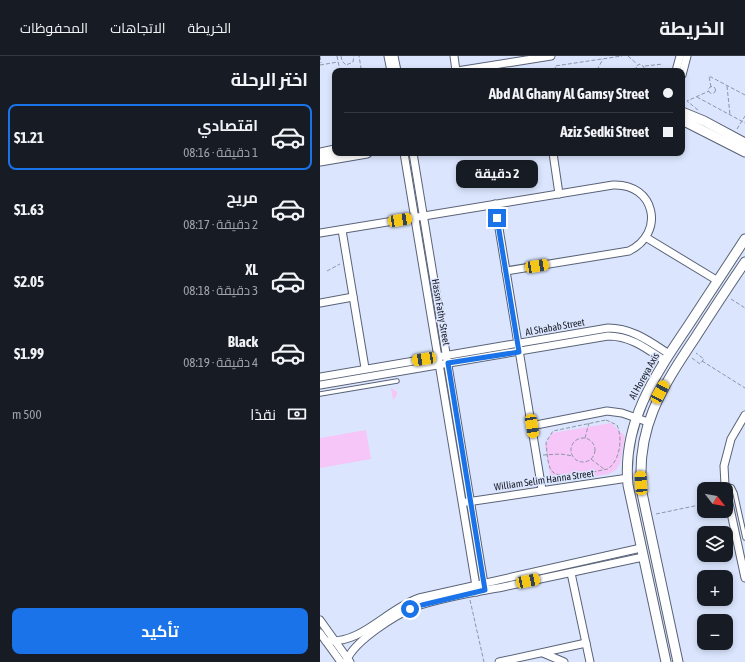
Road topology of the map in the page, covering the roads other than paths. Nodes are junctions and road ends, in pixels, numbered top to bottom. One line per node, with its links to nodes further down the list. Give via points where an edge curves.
1 (388, 56): 7 (street)
2 (394, 56): 8 (street)
3 (454, 56): 9 (street)
4 (551, 56): 10 (street)
5 (680, 56): 11 (street)
6 (687, 56): 12 (street)
7 (390, 68)
8 (396, 68)
9 (456, 68)
10 (476, 68)
11 (677, 68)
12 (684, 68)
13 (685, 113): 15 (main road)
14 (685, 122): 17 (main road)
15 (745, 143)
16 (332, 151): 18 (main road)
17 (745, 152)
18 (320, 153)
19 (349, 156): 23 (main road)
20 (405, 156): 27 (street, Hassn Fathy Street)
21 (413, 156): 26 (street, Hassn Fathy Street)
22 (553, 156): 24 (street)
23 (320, 161)
24 (559, 194): 25 (street); 30 (street, via 613,185 632,188 643,196 650,207 651,226)
25 (495, 204): 26 (street); 33 (street)
26 (423, 216): 27 (street); 39 (street, Hassn Fathy Street)
27 (415, 218): 28 (street); 41 (street, Hassn Fathy Street)
28 (342, 230): 29 (street); 35 (street)
29 (320, 233)
30 (646, 238): 33 (street, via 636,248 623,253); 34 (street)
31 (745, 239): 34 (main road, Al Horeya Axis)
32 (745, 262): 50 (main road, via 660,392)
33 (506, 271): 37 (street)
34 (718, 281): 40 (main road, Al Horeya Axis)
35 (353, 297): 36 (street); 43 (street)
36 (320, 303)
37 (518, 343): 38 (street); 39 (street, Al Shabab Street); 40 (street, Al Shabab Street, via 615,328 636,333)
38 (519, 352): 40 (street, Al Shabab Street, via 614,336 633,341); 42 (street, Al Shabab Street); 51 (street)
39 (446, 355): 41 (street, Al Shabab Street); 42 (street, Hassn Fathy Street)
40 (667, 358): 49 (main road, Al Horeya Axis, via 649,387)
41 (439, 360): 42 (street, Al Shabab Street); 43 (street, Al Shabab Street); 46 (street, Al Shabab Street); 57 (street, Hassn Fathy Street)
42 (448, 363): 56 (street, Hassn Fathy Street)
43 (365, 368): 44 (street, Al Shabab Street)
44 (320, 376)
45 (397, 381): 47 (lane)
46 (320, 385)
47 (320, 394)
48 (745, 415): 53 (street, via 727,448)
49 (636, 418): 50 (street); 51 (street, via 607,411); 52 (main road, Al Horeya Axis, via 629,446)
50 (648, 422): 77 (main road, via 641,465 642,493)
51 (532, 426): 55 (street)
52 (628, 478): 55 (street, William Selim Hanna Street); 60 (main road, Al Horeya Axis)
53 (725, 482)
54 (733, 488): 59 (lane)
55 (542, 490): 56 (street, William Selim Hanna Street)
56 (470, 501): 57 (street, William Selim Hanna Street); 64 (street, Hassn Fathy Street)
57 (462, 503): 65 (street, Hassn Fathy Street)
58 (733, 518): 61 (street)
59 (745, 538)
60 (642, 553): 62 (street); 64 (street); 76 (main road, Al Horeya Axis)
61 (743, 562): 63 (street)
62 (571, 573): 64 (street); 70 (street)
63 (745, 578)
64 (485, 587): 65 (street)
65 (477, 589): 69 (street, via 413,600 352,638); 72 (street, via 469,594 404,612 363,640)
66 (320, 620): 69 (street)
67 (320, 633): 68 (street)
68 (326, 641): 69 (street); 72 (street)
69 (336, 642): 72 (street)
70 (586, 643): 71 (street); 75 (street)
71 (543, 653): 73 (street); 74 (street)
72 (346, 661)
73 (499, 662)
74 (564, 662)
75 (590, 662)
76 (666, 662)
77 (678, 662)

